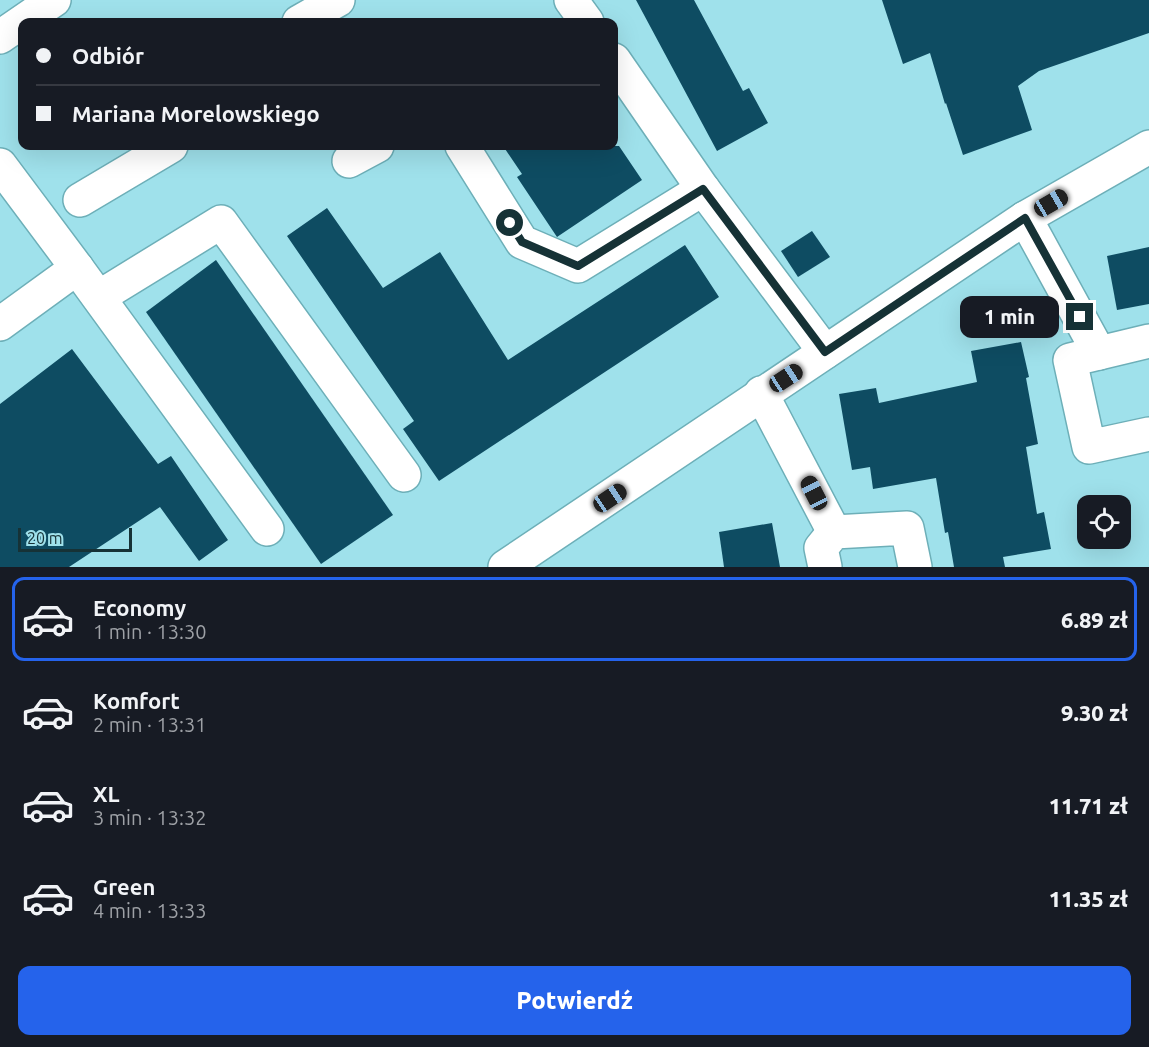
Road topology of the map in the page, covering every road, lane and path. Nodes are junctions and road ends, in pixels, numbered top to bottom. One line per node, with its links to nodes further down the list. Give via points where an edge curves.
1 (54, 0): 4 (street)
2 (338, 0): 5 (street)
3 (572, 0): 6 (street)
4 (28, 18)
5 (306, 18)
6 (584, 18)
7 (18, 25): 8 (street)
8 (0, 37)
9 (618, 66): 14 (street)
10 (1149, 147): 16 (street)
11 (164, 150): 15 (street)
12 (464, 150): 14 (street, via 522,242 578,266)
13 (0, 165): 17 (street)
14 (703, 189): 21 (street)
15 (80, 200)
16 (1025, 218): 21 (street); 22 (street)
17 (77, 268): 18 (street); 19 (street)
18 (99, 297): 25 (street, via 220,222); 26 (street)
19 (0, 324)
20 (1149, 341): 22 (street)
21 (825, 352): 23 (street)
22 (1099, 353): 24 (street, via 1070,360 1089,447)
23 (761, 393): 27 (street); 28 (street)
24 (1149, 434)
25 (404, 475)
26 (267, 529)
27 (834, 532): 29 (street, via 821,548); 30 (street, via 907,528)
28 (506, 567)
29 (825, 567)
30 (915, 567)

